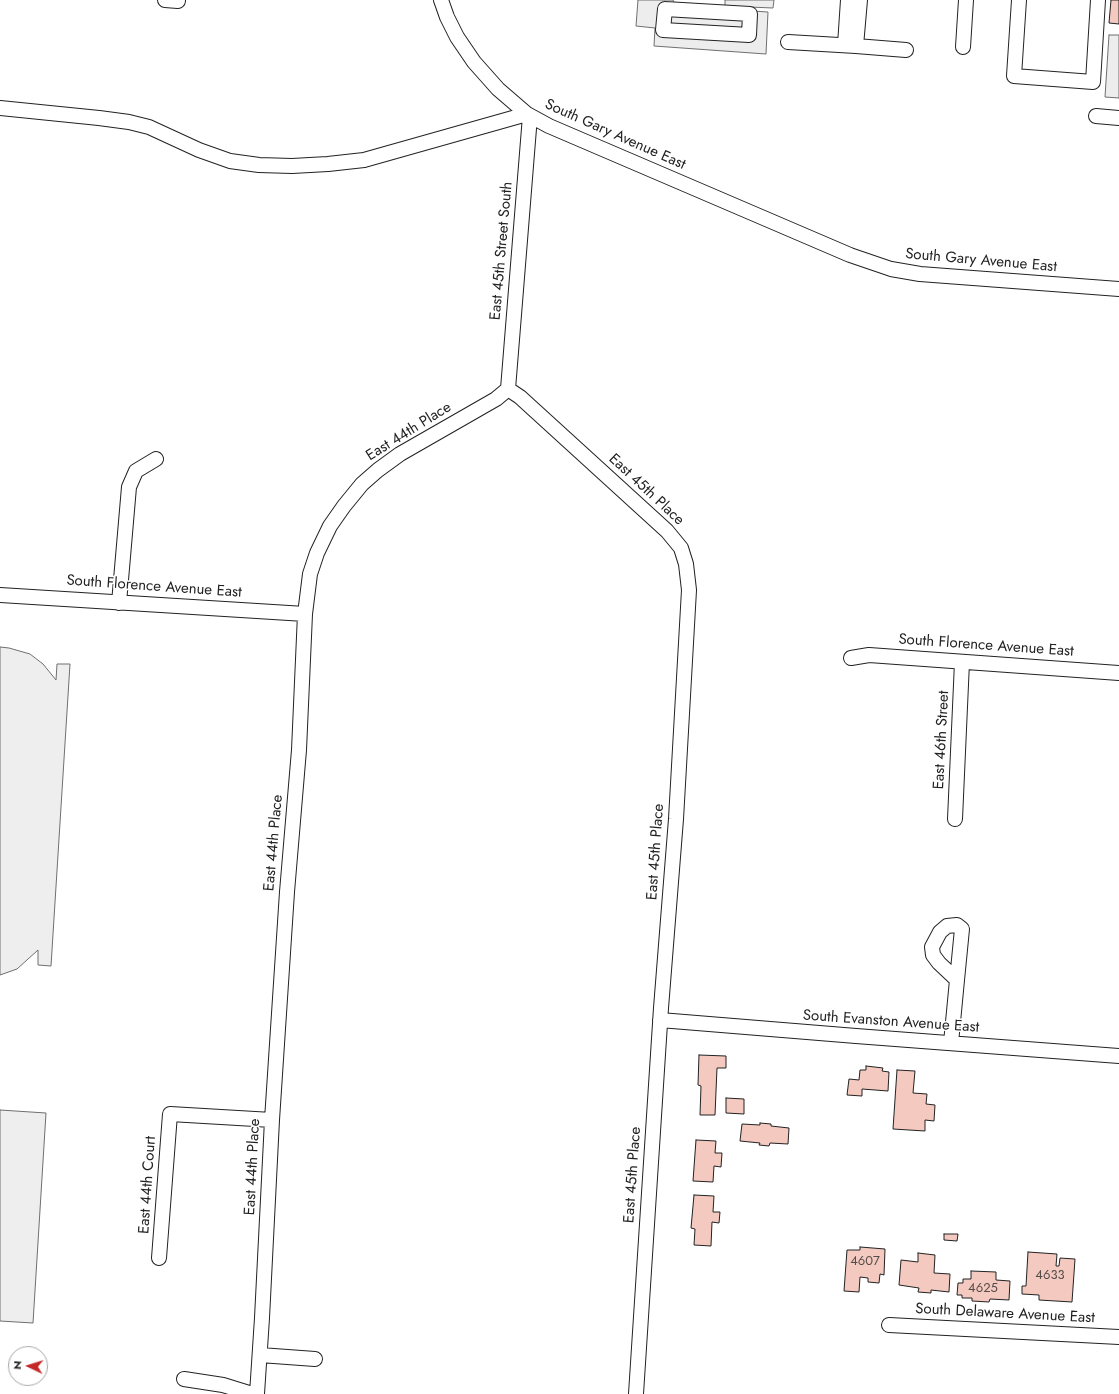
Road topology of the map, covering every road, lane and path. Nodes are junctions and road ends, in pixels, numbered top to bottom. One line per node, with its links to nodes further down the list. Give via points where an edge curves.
1 (441, 0): 14 (street, via 457,37 474,62 498,89)
2 (848, 0): 10 (street)
3 (860, 0): 10 (street)
4 (966, 0): 11 (street)
5 (1019, 0): 6 (street, via 1014,76 1093,82)
6 (1098, 0)
7 (687, 5): 8 (street); 8 (street, via 664,9 663,30 749,35 750,14)
8 (701, 6)
9 (788, 42): 10 (street)
10 (851, 46): 12 (street)
11 (963, 47)
12 (906, 50)
13 (0, 108): 14 (street, South Gary Avenue East, via 129,122 149,127 230,161 292,166 364,160)
14 (528, 115): 17 (street, South Gary Avenue East, via 850,255 891,269 920,274); 18 (street, East 45th Street South)
15 (1096, 116): 16 (street)
16 (1119, 118)
17 (1119, 290)
18 (508, 389): 22 (street, East 44th Place, via 496,399 400,454 362,484 330,526 317,553 310,574); 28 (street, East 45th Place, via 520,397 667,531 681,548 686,564 689,590 677,811)
19 (156, 459): 21 (street, via 136,471 129,486)
20 (0, 595): 21 (street, South Florence Avenue East)
21 (119, 602): 22 (street, South Florence Avenue East)
22 (305, 614): 31 (street, East 44th Place, via 299,750 286,900)
23 (851, 658): 24 (street, South Florence Avenue East, via 869,655)
24 (962, 662): 25 (street, South Florence Avenue East); 26 (street, East 46th Street)
25 (1119, 673)
26 (955, 819)
27 (957, 980): 29 (street)
28 (660, 1020): 29 (street, South Evanston Avenue East); 40 (street, East 45th Place)
29 (951, 1043): 30 (street, South Evanston Avenue East)
30 (1119, 1056)
31 (272, 1120): 32 (street, East 44th Court, via 170,1114); 35 (street, East 44th Place)
32 (159, 1258)
33 (889, 1324): 34 (street, South Delaware Avenue East)
34 (1119, 1337)
35 (260, 1356): 36 (street); 39 (street, East 44th Place)
36 (315, 1359)
37 (184, 1379): 38 (street, via 223,1385)
38 (252, 1394)
39 (256, 1394)
40 (636, 1394)

